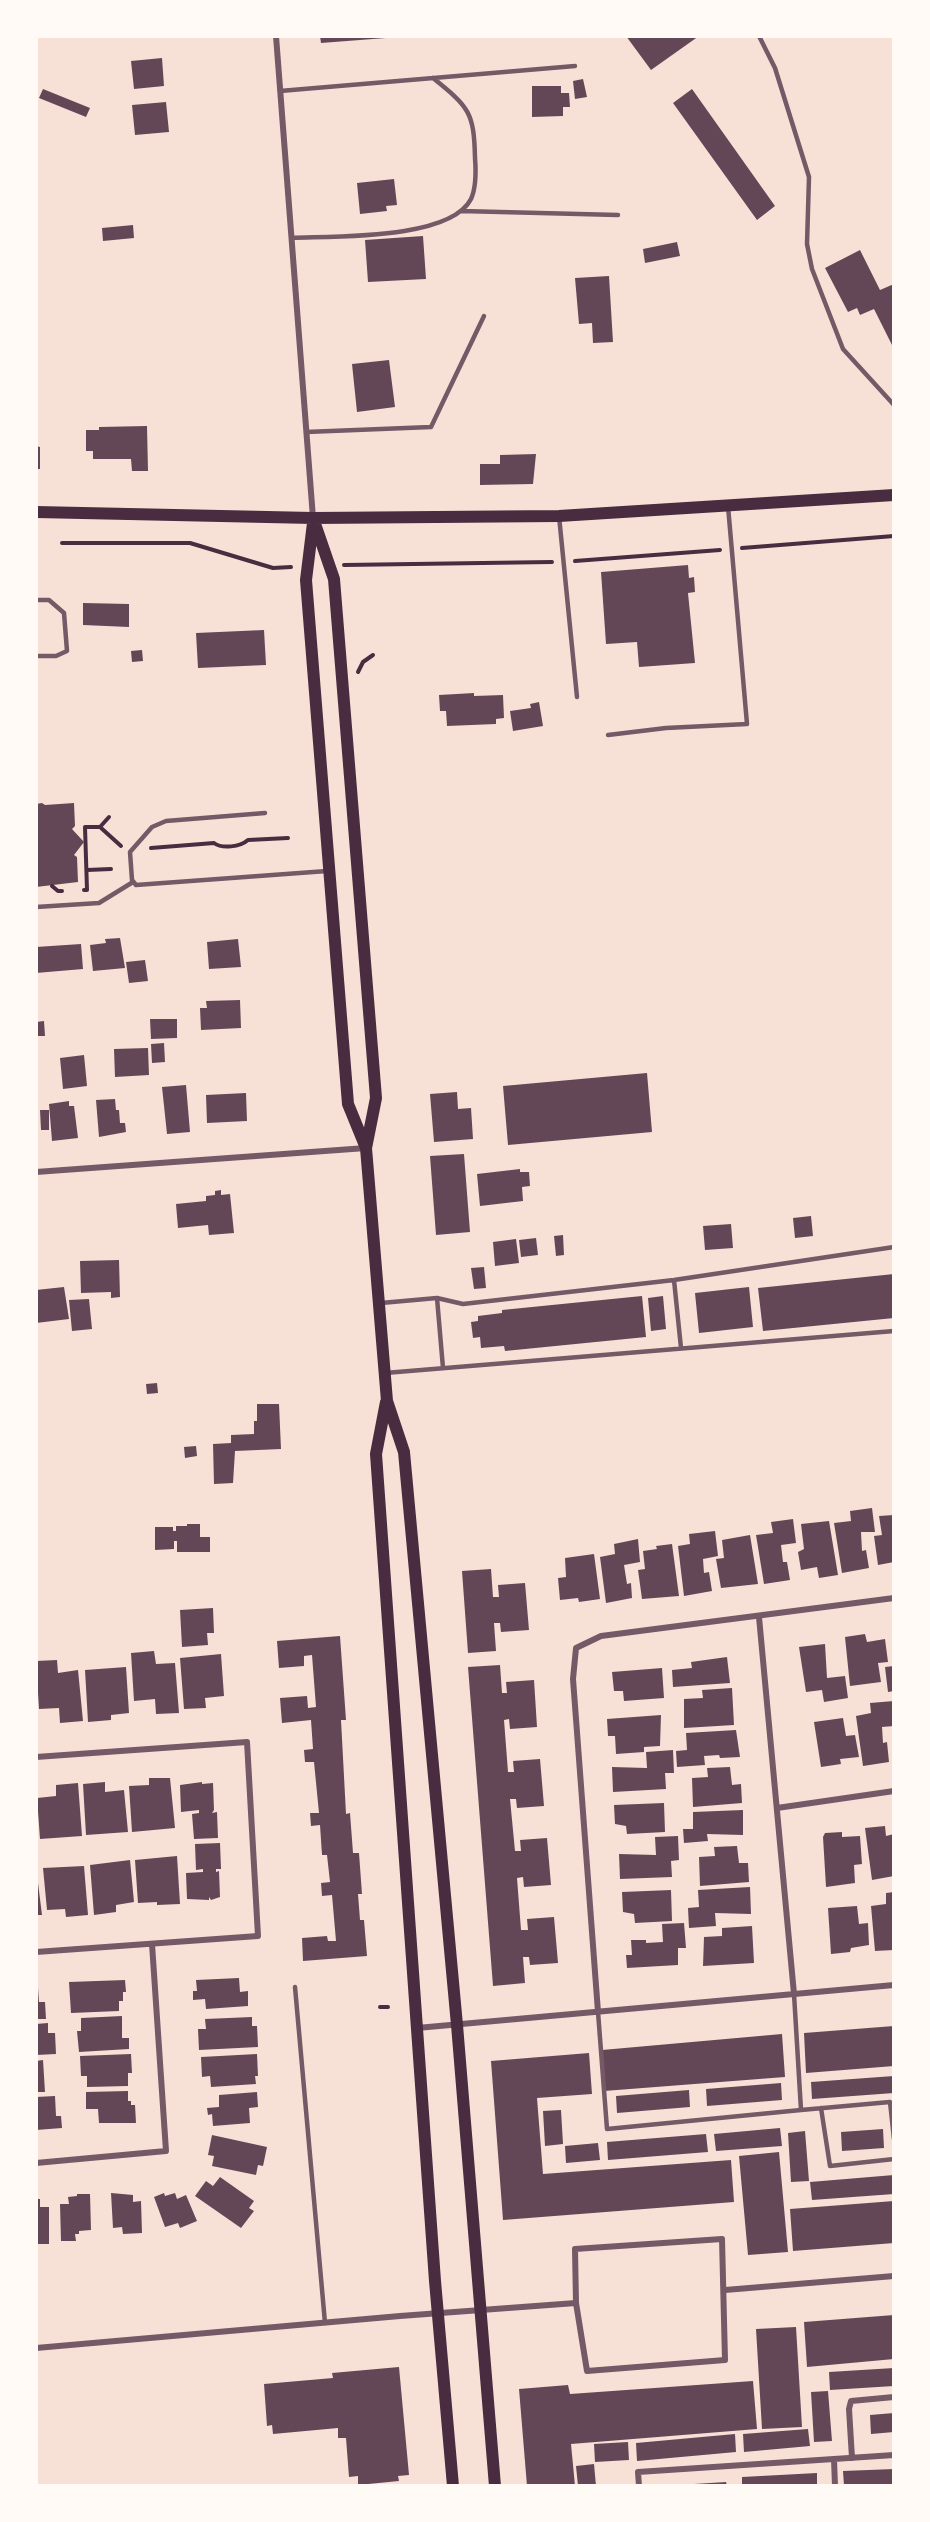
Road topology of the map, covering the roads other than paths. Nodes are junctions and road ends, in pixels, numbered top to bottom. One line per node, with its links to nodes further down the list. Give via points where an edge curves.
1 (276, 36): 5 (street)
2 (759, 36): 10 (lane, via 775,69 809,177 807,244 812,269 843,349)
3 (575, 66): 4 (lane)
4 (433, 78): 5 (lane); 6 (lane, via 460,101 472,119 476,173 471,199)
5 (280, 91): 8 (street)
6 (461, 211): 7 (lane); 8 (lane, via 444,221 406,232)
7 (618, 215)
8 (292, 238): 11 (street)
9 (484, 316): 11 (lane, via 431,427)
10 (894, 405)
11 (306, 432): 16 (street)
12 (894, 495): 13 (main road)
13 (728, 506): 15 (main road); 20 (lane, via 747,724)
14 (36, 512): 16 (main road)
15 (559, 516): 16 (main road); 19 (lane)
16 (313, 518): 22 (main road, via 306,580); 25 (main road, via 334,579 376,1098)
17 (36, 600): 18 (lane, via 49,600 64,613 68,651 56,656)
18 (36, 656)
19 (577, 698)
20 (608, 735)
21 (265, 813): 23 (lane, via 166,821 152,827 130,852)
22 (330, 871): 23 (lane, via 136,885); 25 (main road, via 348,1104)
23 (133, 882): 24 (lane, via 99,903)
24 (36, 907)
25 (366, 1148): 26 (street); 30 (main road)
26 (36, 1172)
27 (894, 1247): 28 (lane)
28 (674, 1280): 29 (lane, via 463,1304); 32 (lane)
29 (437, 1298): 30 (lane); 33 (lane)
30 (379, 1303): 34 (main road)
31 (894, 1330): 32 (lane)
32 (681, 1348): 33 (lane)
33 (443, 1368): 34 (lane)
34 (384, 1373): 35 (main road)
35 (387, 1401): 47 (main road, via 404,1452); 48 (main road, via 376,1454)
36 (894, 1598): 37 (street)
37 (759, 1617): 40 (street); 46 (street, via 602,1636 576,1648 573,1679)
38 (36, 1757): 41 (street, via 247,1742 258,1936)
39 (894, 1791): 40 (street)
40 (777, 1808): 45 (street)
41 (152, 1944): 42 (street); 53 (street, via 166,2151)
42 (36, 1952)
43 (894, 1985): 45 (street)
44 (295, 1988): 59 (lane)
45 (794, 1994): 46 (street); 50 (lane)
46 (598, 2012): 47 (street); 50 (lane, via 607,2129)
47 (457, 2025): 48 (street); 57 (main road)
48 (417, 2028): 58 (main road)
49 (821, 2108): 50 (lane); 51 (lane, via 890,2102); 52 (lane, via 830,2166)
50 (801, 2110)
51 (894, 2139)
52 (894, 2159)
53 (36, 2163)
54 (894, 2276): 55 (street)
55 (725, 2290): 56 (street, via 722,2239 574,2249); 56 (street, via 725,2360 587,2371)
56 (576, 2303): 57 (street)
57 (481, 2310): 58 (street); 66 (main road)
58 (438, 2313): 59 (street); 65 (main road)
59 (325, 2323): 60 (street)
60 (36, 2348)
61 (894, 2397): 63 (street, via 851,2401)
62 (894, 2455): 63 (street)
63 (852, 2458): 64 (street)
64 (834, 2459): 67 (street, via 638,2472); 68 (street)
65 (453, 2486)
66 (495, 2486)
67 (639, 2486)
68 (835, 2486)

